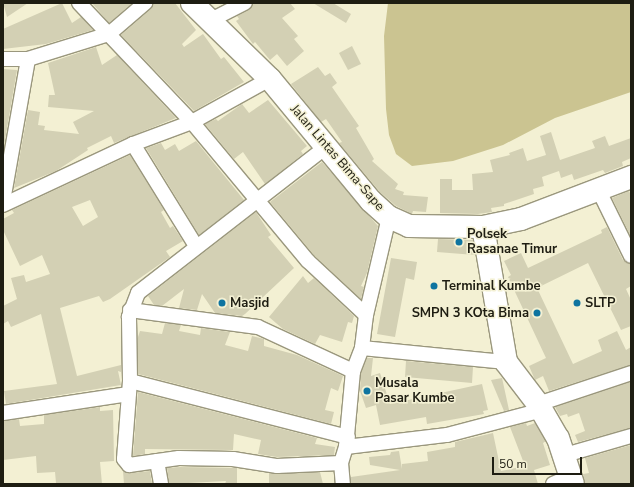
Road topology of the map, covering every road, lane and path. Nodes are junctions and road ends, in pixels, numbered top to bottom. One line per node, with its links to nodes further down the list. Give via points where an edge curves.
1 (79, 3): 6 (street)
2 (145, 3): 6 (street)
3 (192, 3): 5 (highway, Jalan Lintas Bima-Sape)
4 (245, 3): 5 (street)
5 (211, 20): 9 (highway, Jalan Lintas Bima-Sape)
6 (109, 34): 8 (street); 10 (street)
7 (3, 59): 8 (street)
8 (28, 59): 16 (street)
9 (270, 79): 10 (street); 12 (highway, Jalan Lintas Bima-Sape)
10 (192, 122): 11 (street); 15 (street)
11 (133, 144): 17 (street); 20 (street)
12 (326, 146): 15 (street); 18 (highway, Jalan Lintas Bima-Sape, via 371,201)
13 (631, 177): 14 (highway, Jalan Lintas Bima-Sape)
14 (599, 191): 19 (highway, Jalan Lintas Bima-Sape, via 521,219); 21 (street)
15 (257, 198): 20 (street); 23 (street, via 308,262)
16 (3, 200)
17 (3, 205)
18 (389, 218): 19 (highway, Jalan Lintas Bima-Sape, via 409,226); 23 (street)
19 (483, 227): 25 (highway)
20 (196, 246): 22 (street, via 138,293)
21 (631, 256)
22 (130, 310): 26 (street, via 258,327); 28 (street)
23 (366, 314): 24 (street)
24 (362, 348): 25 (street); 26 (street)
25 (506, 362): 29 (highway)
26 (354, 371): 32 (street)
27 (631, 373): 29 (street)
28 (130, 387): 30 (street); 32 (street); 34 (street, via 125,463 129,465)
29 (540, 407): 32 (street, via 447,435); 33 (highway)
30 (3, 413)
31 (631, 436): 33 (street)
32 (347, 442): 35 (street)
33 (565, 455): 36 (highway)
34 (157, 462): 35 (street, via 179,458 233,459 277,466); 37 (street)
35 (341, 463): 38 (street)
36 (566, 481)
37 (162, 484)
38 (343, 484)

